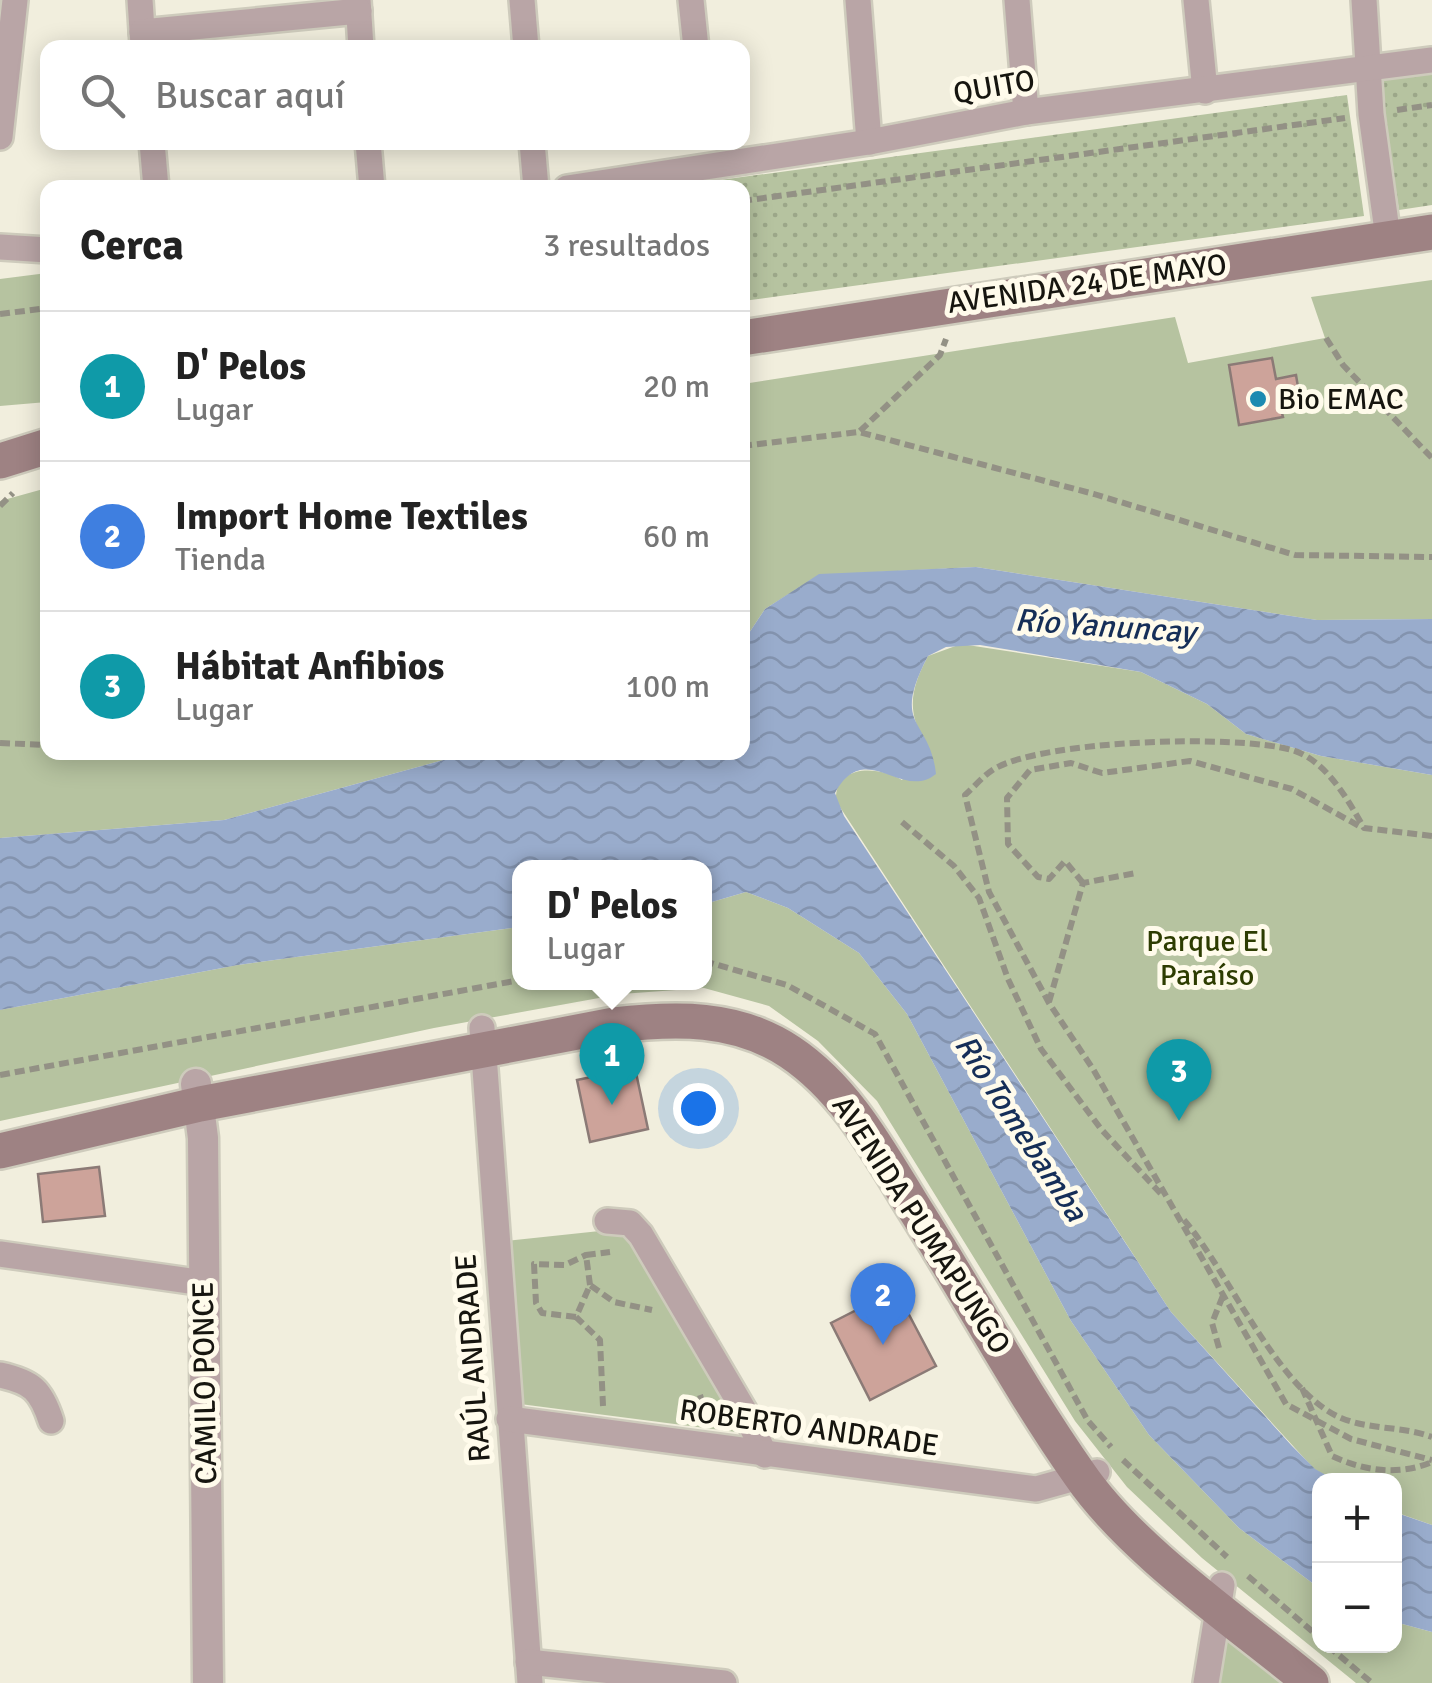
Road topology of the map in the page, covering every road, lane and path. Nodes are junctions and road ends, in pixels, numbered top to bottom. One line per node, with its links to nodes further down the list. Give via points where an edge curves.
1 (16, 0): 20 (street)
2 (140, 0): 10 (street)
3 (522, 0): 12 (street)
4 (692, 0): 13 (street)
5 (858, 0): 21 (street)
6 (1018, 0): 18 (street)
7 (1196, 0): 16 (street)
8 (1364, 0): 15 (street)
9 (358, 5): 10 (street); 11 (street)
10 (143, 40)
11 (361, 40)
12 (525, 40)
13 (695, 40)
14 (1432, 60): 15 (street, QUITO)
15 (1367, 70): 16 (street, QUITO); 19 (street)
16 (1205, 91): 18 (street, QUITO)
17 (1432, 105): 19 (path)
18 (1026, 112): 21 (street, QUITO)
19 (1371, 114): 30 (path); 32 (street)
20 (0, 138)
21 (869, 142): 25 (street, QUITO)
22 (153, 150): 26 (street)
23 (369, 150): 27 (street)
24 (533, 150): 28 (street)
25 (707, 155): 29 (street, QUITO)
26 (155, 180)
27 (371, 180)
28 (535, 180)
29 (602, 180)
30 (750, 200)
31 (1432, 232): 32 (main road, AVENIDA 24 DE MAYO)
32 (1388, 238): 35 (main road, AVENIDA 24 DE MAYO)
33 (0, 247): 34 (street)
34 (40, 250)
35 (958, 302): 38 (main road, AVENIDA 24 DE MAYO); 40 (path, via 940,355)
36 (40, 309): 37 (path)
37 (0, 314)
38 (750, 337)
39 (1326, 338): 45 (path, via 1343,365)
40 (859, 432): 43 (path); 47 (path, via 1295,555)
41 (0, 443): 42 (main road)
42 (40, 444)
43 (750, 445)
44 (40, 447): 46 (main road)
45 (1432, 458)
46 (0, 461)
47 (1432, 557)
48 (0, 743): 49 (path)
49 (40, 745)
50 (902, 822): 62 (path, via 954,866 979,898 1040,1049 1100,1129)
51 (1364, 828): 52 (path); 54 (path, via 1292,789 1190,762 1102,773 1070,763 1030,770 1007,798 1008,844 1038,878 1050,879 1065,861); 57 (path, via 1340,786 1294,750 1086,744 995,768 965,795 974,838 989,892)
52 (1432, 836)
53 (1136, 874): 54 (path)
54 (1084, 883): 57 (path)
55 (712, 963): 84 (path, via 787,985 875,1034 1088,1421)
56 (512, 981): 59 (path)
57 (1049, 1003): 62 (path)
58 (482, 1039): 60 (main road, AVENIDA PUMAPUNGO); 74 (street, RAÚL ANDRADE); 82 (main road, AVENIDA PUMAPUNGO, via 666,1019 716,1022 789,1051 861,1122)
59 (0, 1075)
60 (198, 1094): 61 (main road, AVENIDA PUMAPUNGO); 66 (street, CAMILO PONCE)
61 (0, 1151)
62 (1170, 1204): 67 (path)
63 (607, 1221): 80 (street, via 630,1222 641,1235)
64 (0, 1254): 66 (street)
65 (586, 1256): 69 (path, via 565,1265 534,1264 542,1313)
66 (204, 1283): 87 (street, CAMILO PONCE)
67 (1227, 1291): 70 (path, via 1212,1323); 72 (path); 76 (path, via 1286,1404)
68 (659, 1311): 69 (path, via 614,1302 590,1285)
69 (576, 1318): 77 (path, via 600,1340)
70 (1218, 1348)
71 (0, 1374): 75 (street, via 42,1392)
72 (1302, 1385): 76 (path); 78 (path, via 1338,1416)
73 (698, 1390): 79 (path)
74 (509, 1419): 77 (street, ROBERTO ANDRADE); 86 (street, RAÚL ANDRADE)
75 (51, 1421)
76 (1318, 1421): 81 (path, via 1351,1440); 81 (path, via 1332,1456 1356,1467 1398,1472)
77 (603, 1432): 79 (street, ROBERTO ANDRADE)
78 (1432, 1437)
79 (716, 1448): 80 (street, ROBERTO ANDRADE)
80 (765, 1454): 82 (street, ROBERTO ANDRADE, via 1036,1490)
81 (1432, 1461)
82 (1090, 1475): 83 (main road, AVENIDA PUMAPUNGO, via 1138,1538)
83 (1219, 1595): 89 (street); 90 (main road, AVENIDA PUMAPUNGO)
84 (1312, 1631)
85 (1336, 1653): 91 (path)
86 (529, 1672): 88 (street)
87 (208, 1683)
88 (724, 1683)
89 (1206, 1683)
90 (1311, 1683)
91 (1372, 1683)

